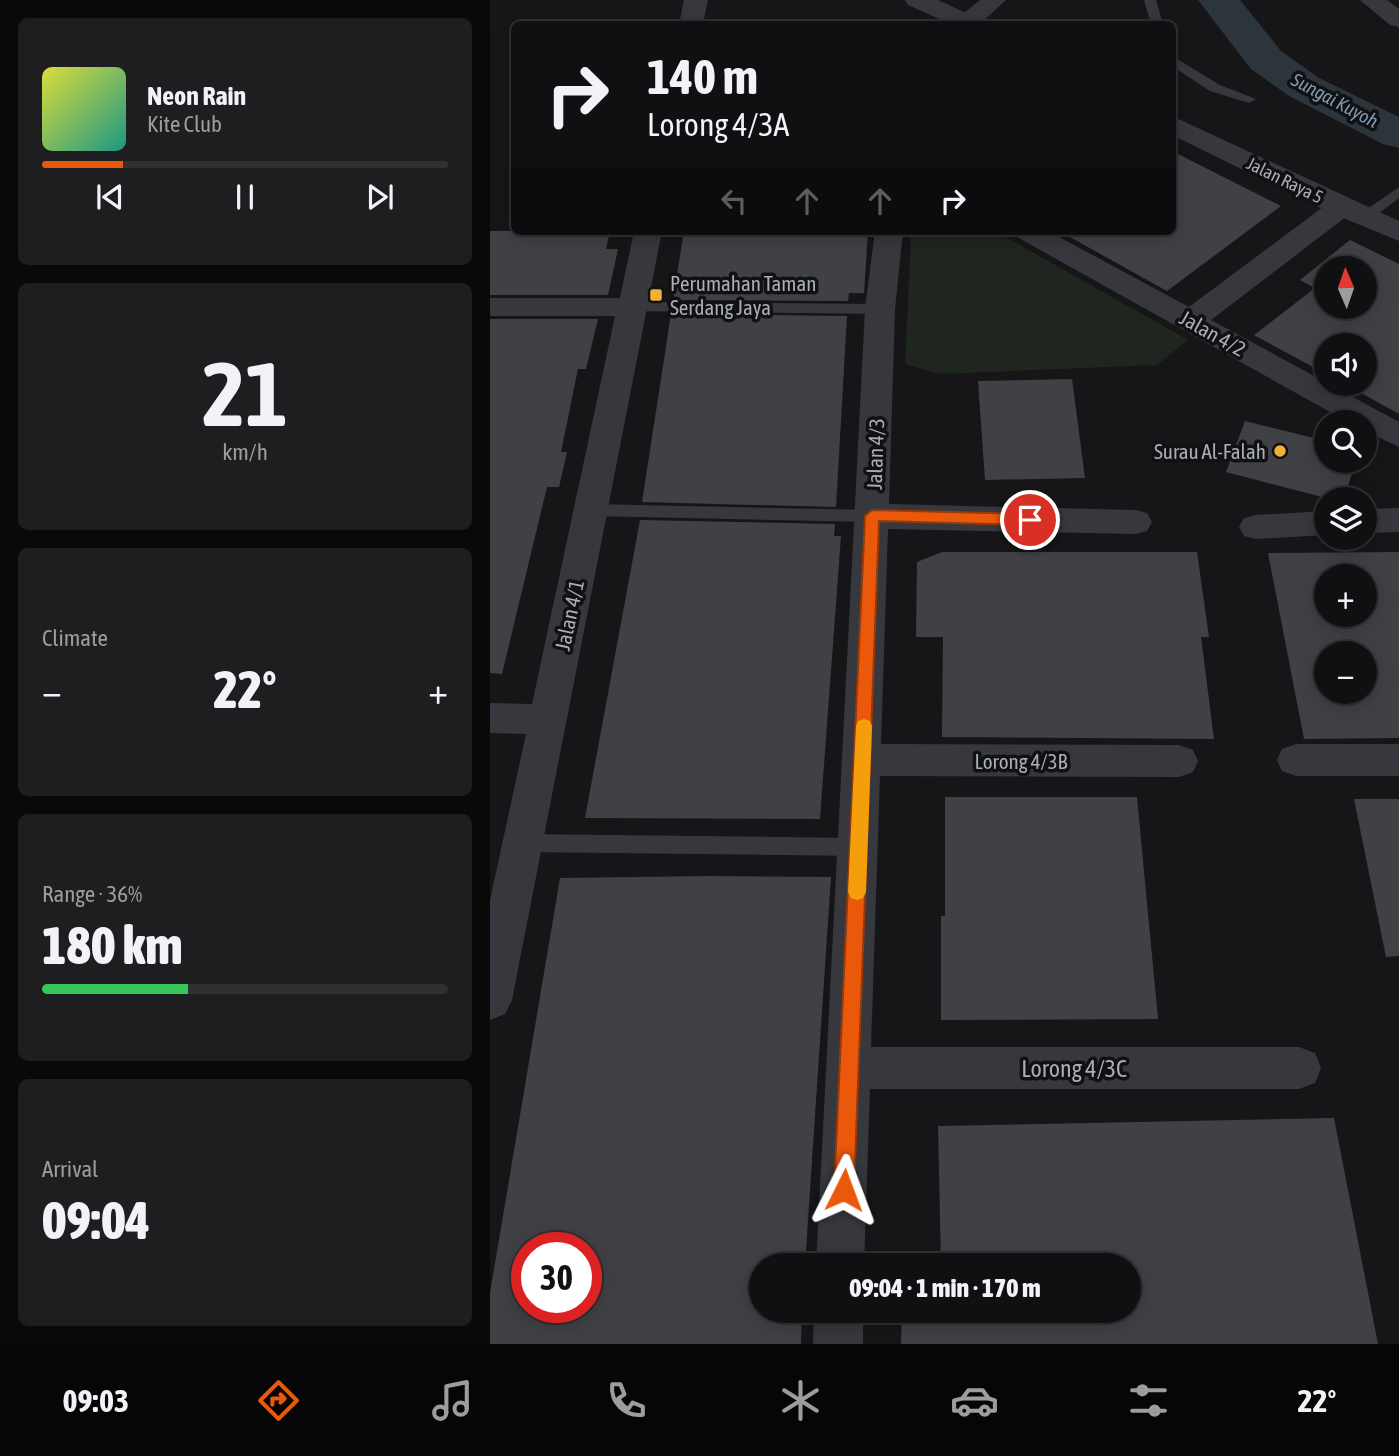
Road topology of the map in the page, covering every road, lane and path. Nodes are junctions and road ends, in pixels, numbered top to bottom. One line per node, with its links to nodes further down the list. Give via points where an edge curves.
1 (696, 0): 7 (street)
2 (917, 0): 8 (street)
3 (995, 0): 9 (street)
4 (1150, 0): 10 (lane)
5 (1372, 0): 6 (street)
6 (1399, 20)
7 (692, 21)
8 (962, 21)
9 (972, 21)
10 (1156, 21)
11 (1176, 63): 12 (lane, via 1215,88)
12 (1249, 99)
13 (1176, 126): 15 (street, Jalan Raya 5)
14 (1399, 191): 15 (lane)
15 (1353, 212): 16 (street, Jalan Raya 5); 23 (street)
16 (1399, 232)
17 (647, 235): 21 (street, Jalan 4/1)
18 (889, 235): 22 (street, Jalan 4/3)
19 (1034, 235): 23 (street, Jalan 4/2)
20 (490, 307): 21 (street)
21 (632, 307): 22 (lane); 25 (street, Jalan 4/1)
22 (880, 309): 26 (street, Jalan 4/3)
23 (1190, 321): 24 (street, Jalan 4/2)
24 (1399, 436)
25 (591, 510): 26 (lane); 33 (street, Jalan 4/1)
26 (872, 516): 29 (street); 34 (street, Jalan 4/3)
27 (1399, 520): 28 (street)
28 (1377, 521)
29 (1135, 522)
30 (1314, 524): 31 (street)
31 (1256, 527)
32 (490, 718): 33 (street)
33 (548, 719): 38 (street, Jalan 4/1)
34 (862, 760): 37 (street, Lorong 4/3B); 39 (street, Jalan 4/3)
35 (1296, 760): 36 (street)
36 (1399, 760)
37 (1179, 761)
38 (522, 844): 39 (lane); 40 (street, Jalan 4/1)
39 (859, 847): 41 (street, Jalan 4/3)
40 (490, 1000)
41 (850, 1068): 42 (street, Lorong 4/3C); 43 (street, Jalan 4/3)
42 (1299, 1068)
43 (842, 1253)
44 (839, 1323): 45 (street)
45 (838, 1344)

